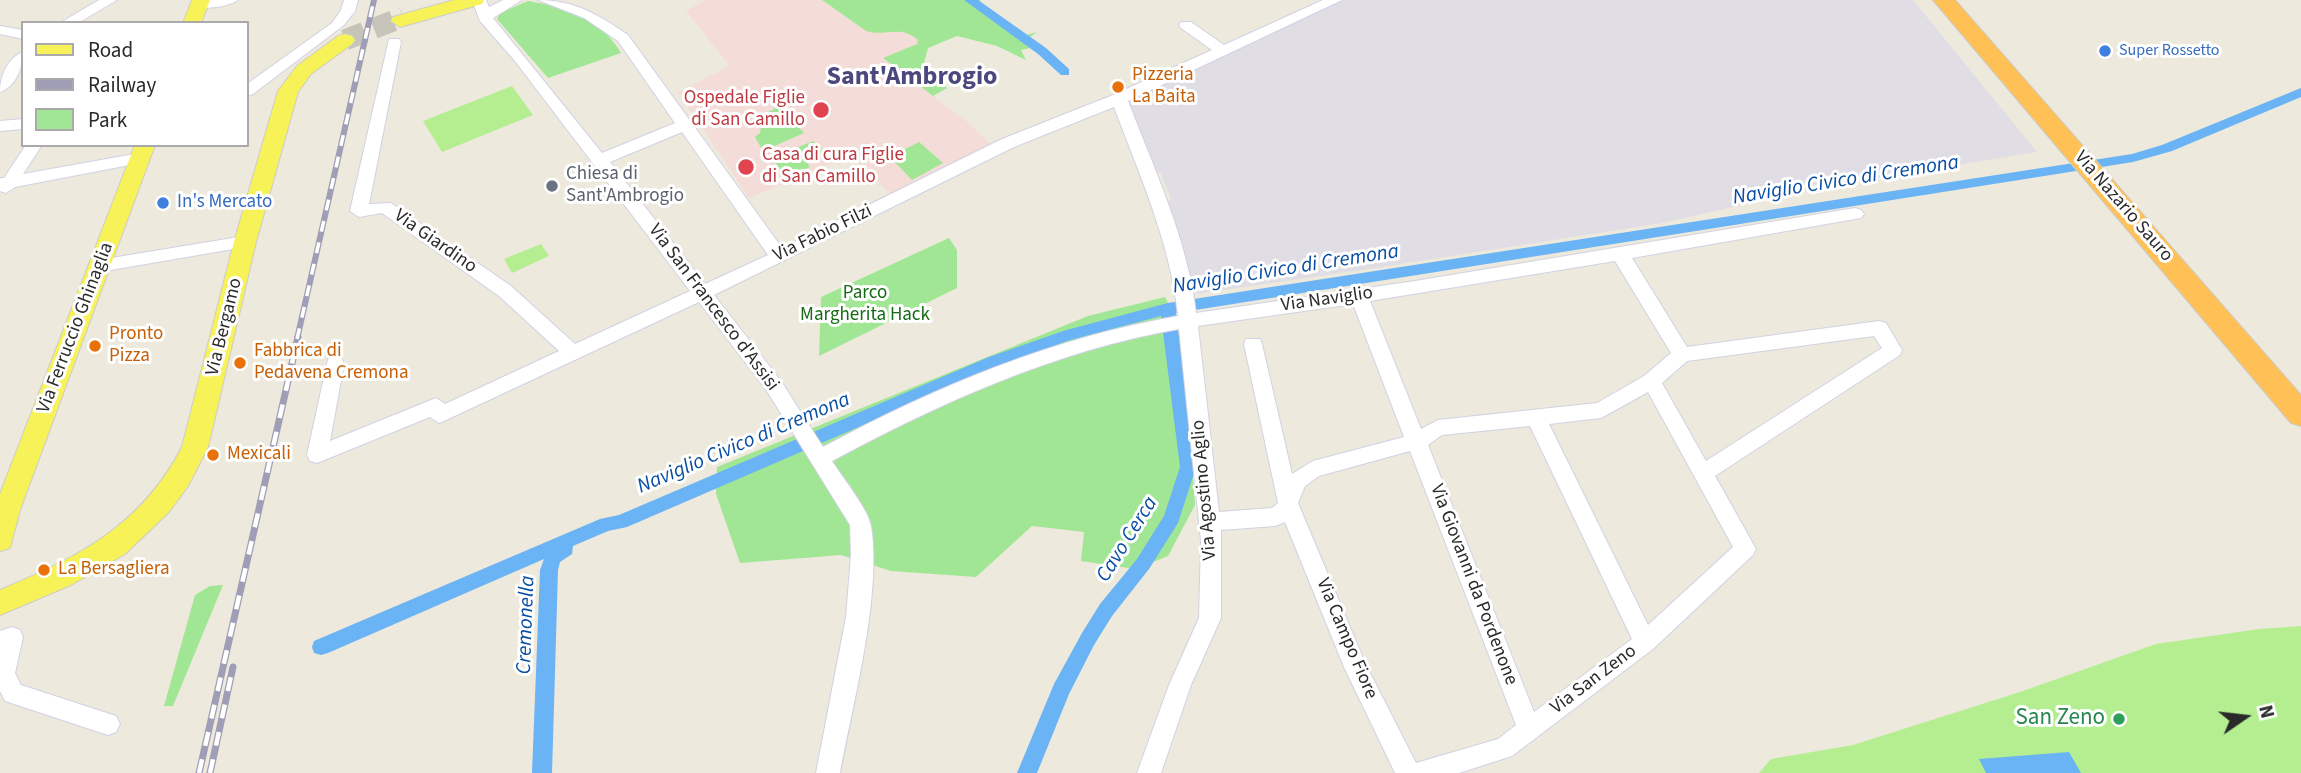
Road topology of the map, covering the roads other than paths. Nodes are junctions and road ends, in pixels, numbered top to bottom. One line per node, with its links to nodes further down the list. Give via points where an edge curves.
1 (110, 0): 16 (street)
2 (232, 0): 12 (street)
3 (351, 0): 20 (street)
4 (445, 0): 5 (main road, via 401,19)
5 (477, 0): 15 (street, Via San Francesco d'Assisi)
6 (516, 0): 15 (street)
7 (545, 0): 30 (street, via 589,15 623,38)
8 (1294, 0): 14 (street)
9 (1335, 0): 14 (street, Via Fabio Filzi)
10 (1935, 0): 24 (highway)
11 (1944, 0): 24 (highway, Via Nazario Sauro)
12 (200, 2): 17 (main road)
13 (1964, 5): 35 (highway, Via Nazario Sauro)
14 (1315, 10): 23 (street, Via Fabio Filzi)
15 (485, 18): 34 (street, Via San Francesco d'Assisi)
16 (71, 21)
17 (193, 21)
18 (1186, 25): 23 (street)
19 (0, 30): 21 (street)
20 (339, 30): 27 (street); 39 (main road, Via Bergamo, via 288,91)
21 (21, 35)
22 (394, 42): 48 (street, Via Giardino, via 359,211 385,207 505,291)
23 (1223, 51): 28 (street, Via Fabio Filzi)
24 (1995, 58): 35 (highway, Via Nazario Sauro)
25 (21, 60): 26 (street)
26 (0, 87)
27 (248, 90)
28 (1119, 99): 41 (street, Via Fabio Filzi, via 1008,143); 44 (street, via 1163,216)
29 (21, 124): 31 (street)
30 (685, 125): 34 (street); 41 (street)
31 (0, 126)
32 (32, 147): 36 (street)
33 (142, 152): 36 (street); 42 (main road, Via Ferruccio Ghinaglia)
34 (600, 160): 43 (street, Via San Francesco d'Assisi)
35 (2090, 162): 52 (highway, Via Nazario Sauro, via 2138,207); 53 (highway, Via Nazario Sauro)
36 (5, 182): 37 (street)
37 (0, 197)
38 (1855, 214): 40 (street, Via Naviglio)
39 (245, 242): 42 (street); 62 (main road, Via Bergamo, via 195,447 184,473 160,507 95,561)
40 (1620, 254): 45 (street, Via Naviglio); 49 (street)
41 (779, 257): 43 (street, Via Fabio Filzi)
42 (99, 266): 59 (main road, Via Ferruccio Ghinaglia)
43 (703, 292): 48 (street, Via Fabio Filzi); 56 (street, Via San Francesco d'Assisi, via 774,386)
44 (1185, 296): 46 (street, Via Agostino Aglio)
45 (1359, 296): 46 (street, Via Naviglio); 55 (street, Via Giovanni da Pordenone)
46 (1189, 322): 56 (street, Via Naviglio, via 1092,342 1031,361 942,397); 60 (street, Via Agostino Aglio)
47 (1253, 344): 58 (street, Via Campo Fiore)
48 (572, 352): 50 (street, Via Fabio Filzi, via 439,415 436,406 317,455)
49 (1682, 355): 51 (street); 57 (street, via 1879,328 1893,350)
50 (335, 364)
51 (1651, 381): 54 (street, via 1601,410); 57 (street)
52 (2301, 396)
53 (2301, 415)
54 (1536, 417): 55 (street, via 1437,428); 64 (street)
55 (1418, 441): 58 (street, via 1313,469 1297,481); 67 (street, Via Giovanni da Pordenone)
56 (820, 458): 68 (street, Via San Francesco d'Assisi, via 860,524 862,550 860,587)
57 (1703, 473): 64 (street, Via San Zeno, via 1745,549)
58 (1288, 503): 60 (street, via 1275,517); 70 (street, Via Campo Fiore, via 1355,667)
59 (4, 517): 61 (main road, Via Ferruccio Ghinaglia)
60 (1209, 522): 69 (street, Via Agostino Aglio, via 1210,618)
61 (0, 540)
62 (0, 603)
63 (0, 640): 65 (street, via 12,637)
64 (1645, 642): 67 (street, Via San Zeno)
65 (1, 675): 66 (street, via 13,693)
66 (108, 724)
67 (1529, 729): 71 (street, Via San Zeno, via 1504,748)
68 (828, 773)
69 (1149, 773)
70 (1408, 773)
71 (1419, 773)

